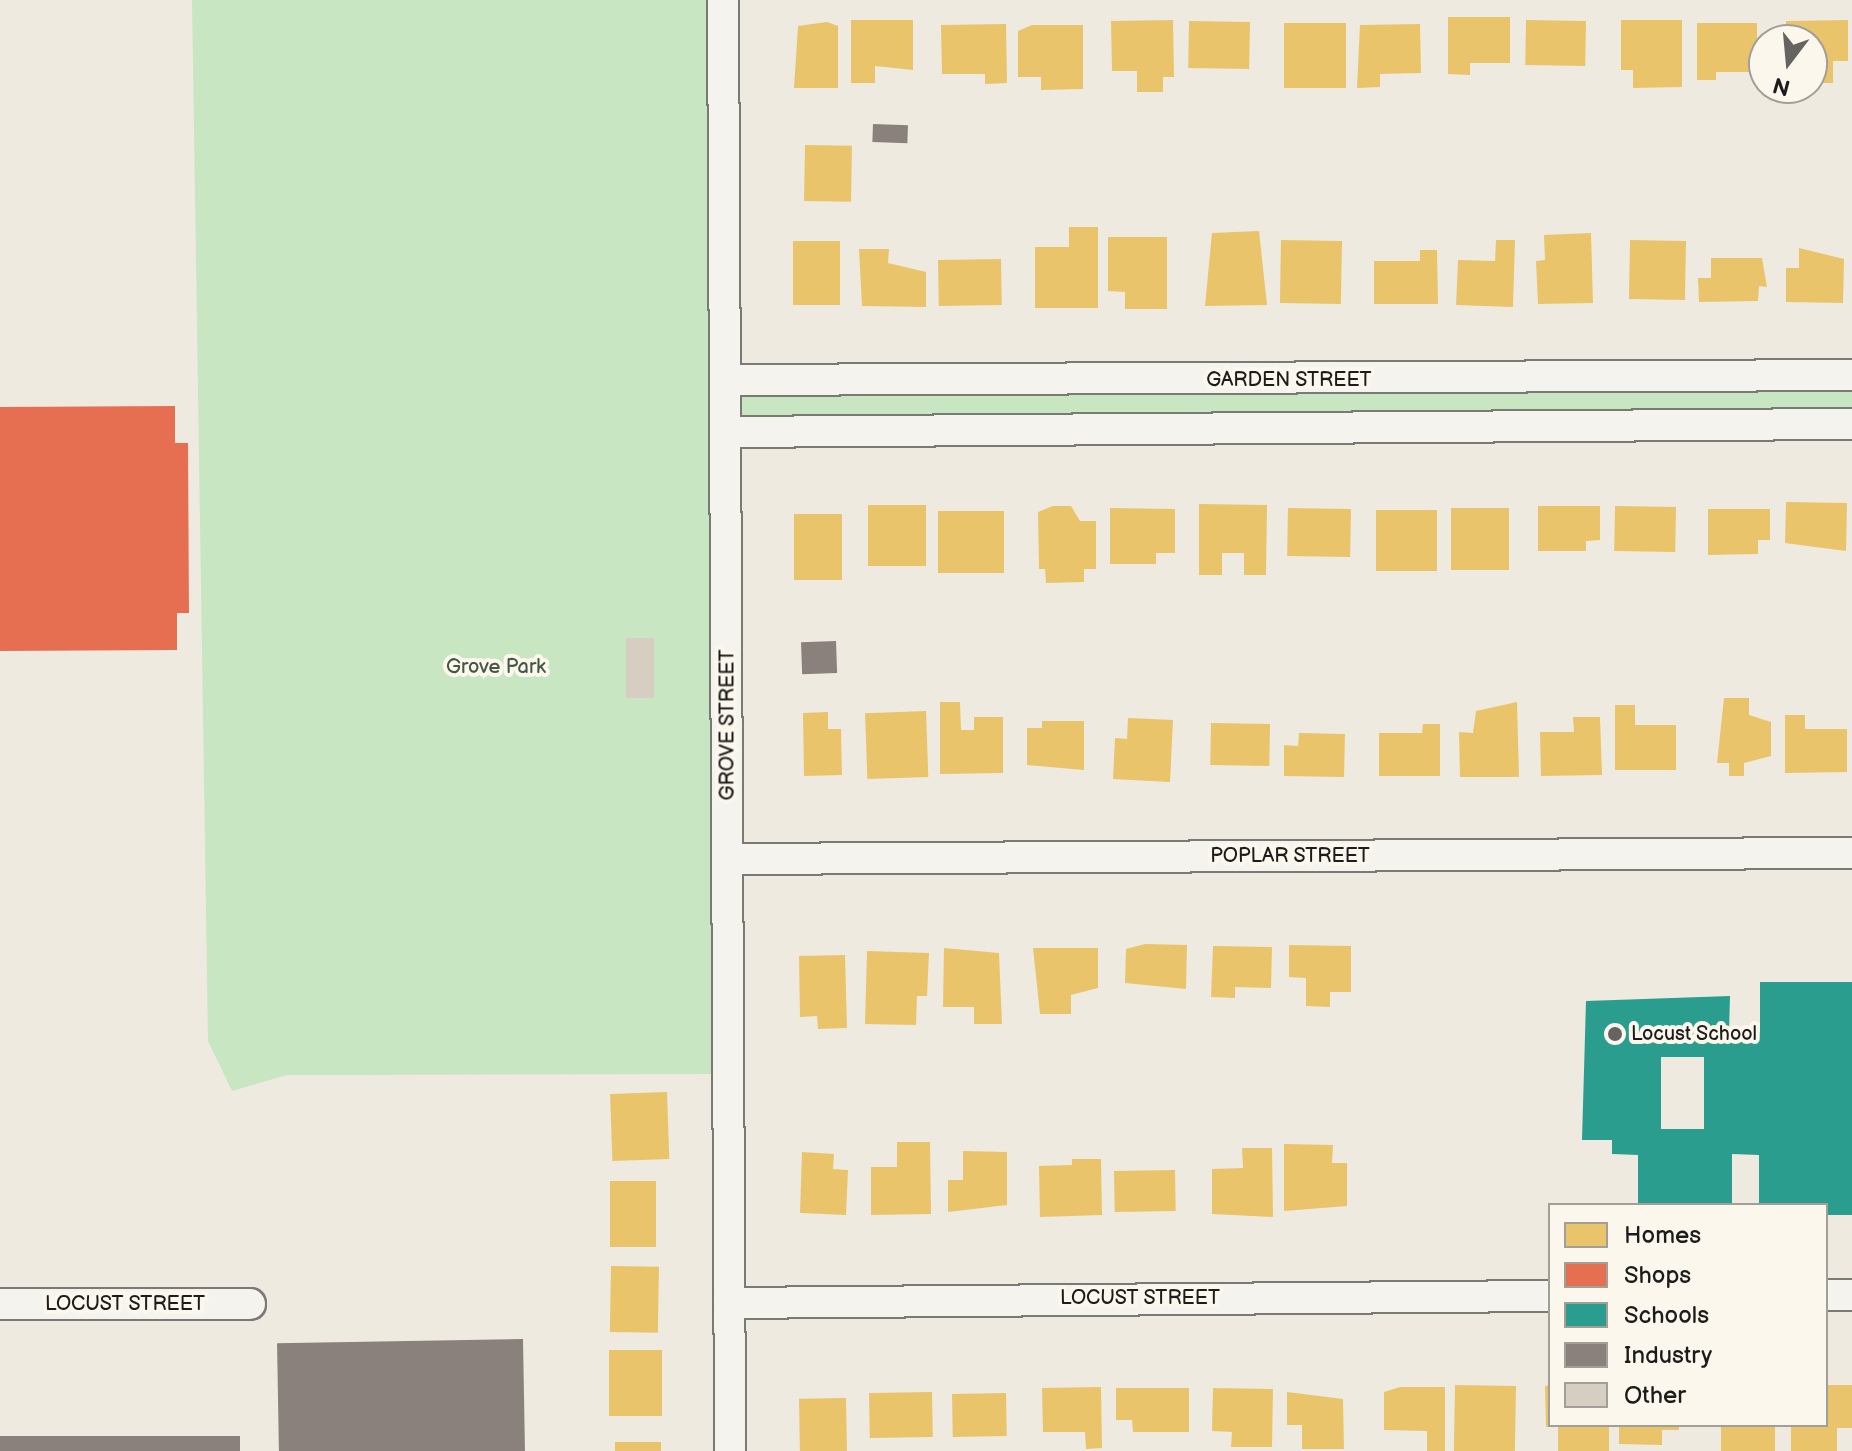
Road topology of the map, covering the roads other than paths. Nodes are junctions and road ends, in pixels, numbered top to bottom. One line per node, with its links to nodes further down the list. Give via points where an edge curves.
1 (723, 0): 4 (street, GROVE STREET)
2 (1852, 375): 3 (street, GARDEN STREET)
3 (1579, 378): 4 (street, GARDEN STREET); 6 (street)
4 (725, 380): 7 (street, GROVE STREET)
5 (1852, 424): 6 (street)
6 (1583, 426): 7 (street)
7 (726, 432): 9 (street, GROVE STREET)
8 (1852, 853): 9 (street, POPLAR STREET)
9 (729, 859): 13 (street, GROVE STREET)
10 (1828, 1295): 11 (street)
11 (1852, 1295)
12 (1548, 1296): 13 (street, LOCUST STREET)
13 (729, 1303): 16 (street, GROVE STREET)
14 (0, 1304): 15 (street, LOCUST STREET)
15 (250, 1304)
16 (730, 1451)

